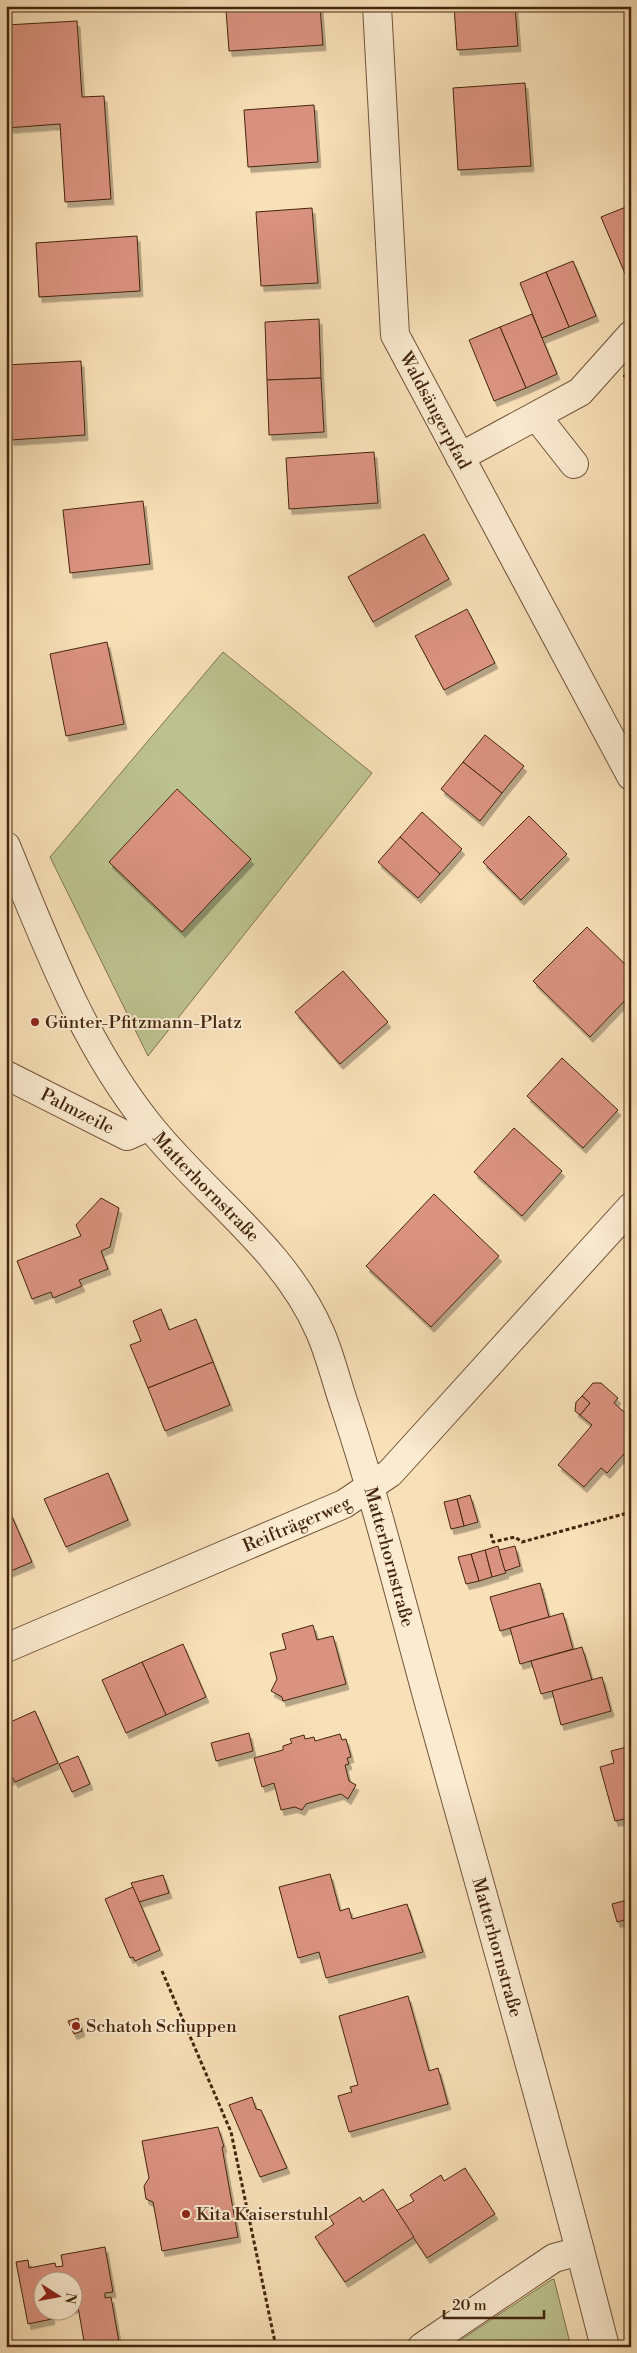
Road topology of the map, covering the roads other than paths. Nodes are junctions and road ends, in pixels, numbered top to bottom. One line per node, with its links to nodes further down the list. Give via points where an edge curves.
1 (377, 6): 4 (street, Waldsängerpfad, via 396,335)
2 (631, 335): 3 (street, via 580,392)
3 (537, 417): 4 (street); 5 (street)
4 (460, 457): 6 (street, Waldsängerpfad)
5 (574, 464)
6 (631, 776)
7 (6, 846): 9 (street, Matterhornstraße, via 65,990 119,1084)
8 (6, 1075): 9 (street, Palmzeile, via 127,1136)
9 (149, 1126): 11 (street, Matterhornstraße, via 273,1258 297,1290 320,1332)
10 (631, 1207): 11 (street, Reifträgerweg, via 390,1473)
11 (370, 1487): 12 (street, Reifträgerweg, via 344,1504); 13 (street, Matterhornstraße)
12 (6, 1648)
13 (580, 2251): 14 (street, via 554,2258); 15 (street, Matterhornstraße)
14 (422, 2347)
15 (604, 2347)

